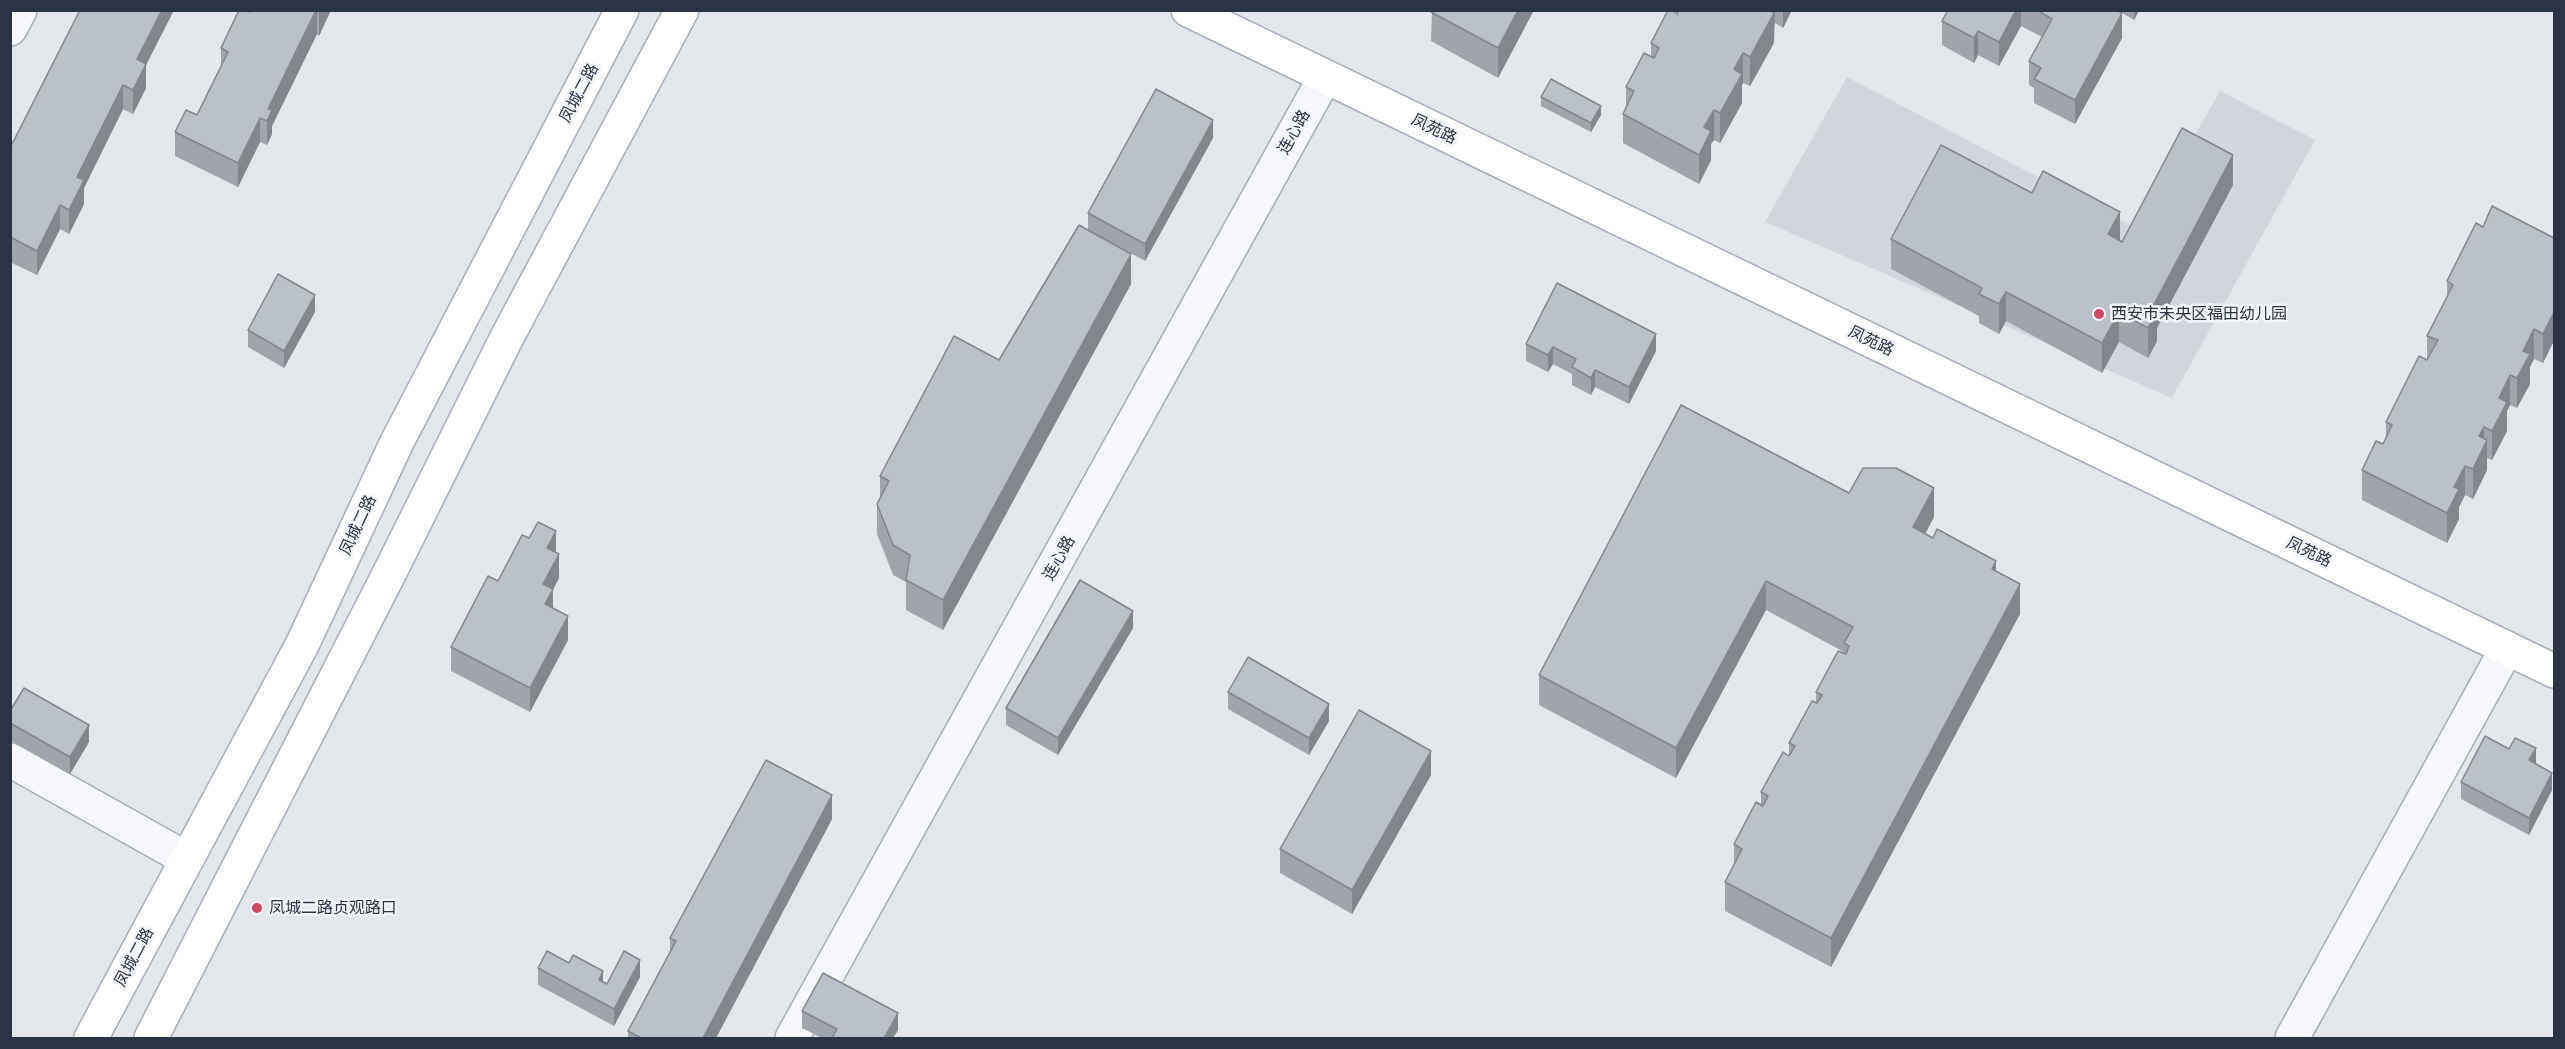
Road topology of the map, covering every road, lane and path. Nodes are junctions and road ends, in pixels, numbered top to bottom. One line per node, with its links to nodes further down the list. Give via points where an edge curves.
1 (20, 10): 5 (street)
2 (621, 10): 10 (main road, 凤城二路, via 397,442 302,645)
3 (682, 10): 12 (main road, via 506,339)
4 (1188, 10): 6 (main road, 凤苑路)
5 (10, 29)
6 (1325, 77): 7 (main road, 凤苑路); 13 (street, 连心路)
7 (2507, 648): 8 (main road, 凤苑路); 14 (street)
8 (2554, 671)
9 (10, 760): 10 (street)
10 (187, 859): 11 (main road, 凤城二路)
11 (91, 1038)
12 (151, 1038)
13 (792, 1038)
14 (2292, 1038)

